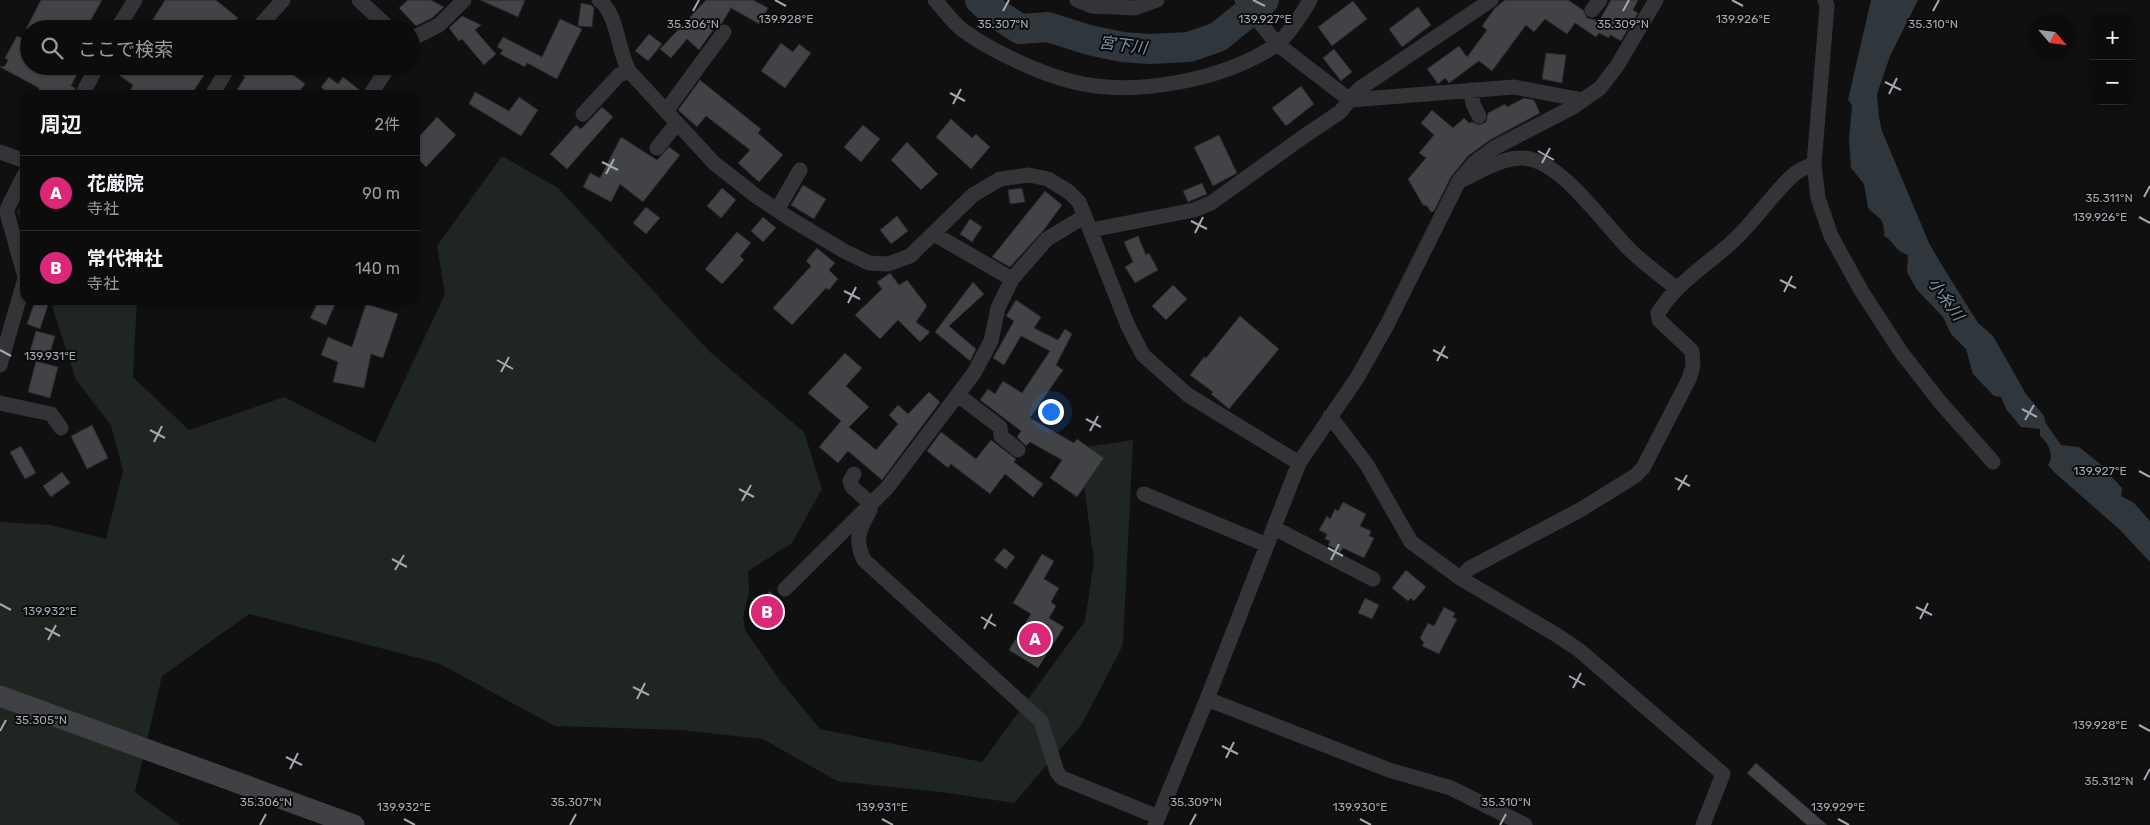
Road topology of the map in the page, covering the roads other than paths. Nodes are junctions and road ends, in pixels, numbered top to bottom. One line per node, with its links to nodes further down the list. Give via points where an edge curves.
1 (136, 0): 15 (street)
2 (283, 0): 16 (street)
3 (359, 0): 17 (street)
4 (464, 0): 19 (street, via 439,25)
5 (936, 0): 20 (street, via 963,30 989,46 1035,68 1074,82 1100,86 1176,83 1238,65)
6 (1077, 0): 14 (street)
7 (1157, 0): 14 (street, via 1134,8)
8 (1242, 0): 20 (street)
9 (1310, 0): 20 (street)
10 (1491, 0): 29 (street, via 1359,90)
11 (1655, 0): 30 (street, via 1617,66 1600,88)
12 (1825, 0): 38 (street)
13 (603, 1): 21 (street, via 608,6 622,58)
14 (1092, 3)
15 (123, 20)
16 (265, 20)
17 (380, 20)
18 (724, 32): 31 (street)
19 (420, 34)
20 (1276, 42): 29 (street)
21 (629, 71): 31 (street); 32 (street, via 619,75)
22 (92, 75): 25 (street)
23 (224, 75): 26 (street)
24 (383, 75): 27 (street)
25 (85, 90)
26 (215, 90)
27 (373, 90)
28 (1471, 90): 29 (street); 30 (street, via 1514,87); 33 (street)
29 (1350, 100): 43 (street, via 1340,112 1210,203 1194,210)
30 (1583, 100): 40 (street, via 1494,148 1474,163)
31 (666, 111): 34 (street)
32 (583, 114)
33 (1478, 116)
34 (677, 124): 35 (street); 42 (street, via 714,163)
35 (657, 148)
36 (0, 152): 37 (street)
37 (20, 159)
38 (1814, 164): 47 (street, via 1792,175 1756,220); 55 (street, via 1818,198 1831,236 1862,292 1901,352)
39 (800, 170): 42 (street)
40 (1459, 181): 47 (street, via 1502,162 1534,160 1576,190 1630,250); 52 (street, via 1387,325 1357,378)
41 (20, 184): 45 (street, via 7,213)
42 (777, 210): 44 (street, via 844,252 869,263 888,264 910,256)
43 (1088, 223): 44 (street, via 1079,202 1069,192 1048,179 1029,175 1000,179 973,195); 46 (street, via 1047,239); 56 (street, via 1128,326 1144,355 1188,395)
44 (934, 234): 46 (street)
45 (20, 259)
46 (1012, 279): 50 (street, via 998,308 991,341)
47 (1676, 288): 62 (street, via 1658,313 1659,320 1692,351 1693,366 1643,468 1627,482 1470,568)
48 (20, 296): 49 (street)
49 (0, 365)
50 (958, 395): 54 (street, via 1000,428 1002,436); 59 (street)
51 (0, 403): 53 (street, via 51,414)
52 (1330, 416): 56 (street); 62 (street, via 1367,465 1411,542)
53 (61, 428)
54 (1018, 450)
55 (1993, 462)
56 (1299, 463): 60 (street)
57 (854, 474): 59 (street, via 850,481 852,487)
58 (1144, 494): 61 (street)
59 (872, 503): 64 (street); 67 (street, via 858,536 864,560 1041,721 1057,772 1062,778)
60 (1274, 528): 61 (street); 63 (street)
61 (1267, 545): 66 (street)
62 (1460, 578): 70 (street, via 1579,650 1723,774)
63 (1373, 579)
64 (785, 589)
65 (0, 696): 68 (street)
66 (1207, 699): 67 (street); 69 (street, via 1389,770 1451,788)
67 (1157, 821)
68 (354, 825)
69 (1525, 825)
70 (1703, 825)

